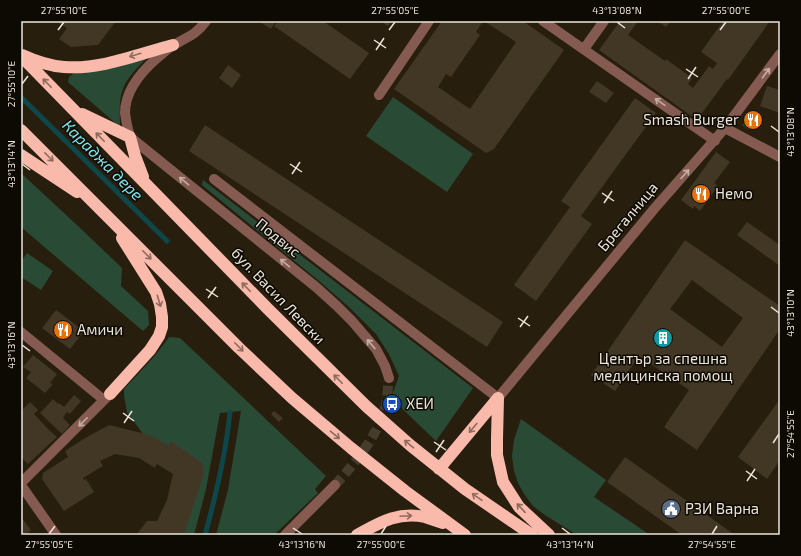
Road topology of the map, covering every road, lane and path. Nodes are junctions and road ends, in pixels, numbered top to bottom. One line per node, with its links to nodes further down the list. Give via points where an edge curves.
1 (206, 21): 5 (street, via 196,33)
2 (429, 21): 9 (street)
3 (543, 21): 6 (street)
4 (604, 21): 6 (street)
5 (173, 45): 8 (highway, one-way to 8, via 116,61 76,67 53,65); 13 (street, via 146,68 128,95 125,113)
6 (584, 49): 14 (street, one-way to 6)
7 (780, 54): 11 (street, Брегалница, one-way to 7)
8 (21, 56): 10 (highway, бул. Васил Левски, one-way to 8)
9 (379, 95)
10 (73, 110): 13 (highway); 18 (highway, бул. Васил Левски, one-way to 10)
11 (725, 128): 14 (street, Брегалница); 16 (street)
12 (21, 130): 19 (highway, one-way to 19)
13 (130, 138): 18 (highway); 22 (street, Подвис, one-way to 13, via 376,350 352,321 316,287)
14 (714, 141): 24 (street, Брегалница, one-way to 14, via 659,203)
15 (21, 155): 19 (highway)
16 (780, 157)
17 (214, 179): 24 (street)
18 (147, 185): 25 (highway, бул. Васил Левски, one-way to 18, via 338,379)
19 (100, 208): 20 (highway)
20 (111, 220): 23 (highway, one-way to 23, via 156,292 162,328 150,350); 28 (highway, one-way to 28, via 292,398 351,448)
21 (21, 332): 23 (street)
22 (389, 378)
23 (108, 397): 26 (street, one-way to 26)
24 (498, 398): 25 (highway, one-way to 25); 34 (highway, one-way to 24, via 519,507 503,482 497,455)
25 (439, 469): 33 (highway, бул. Васил Левски, one-way to 25)
26 (21, 484): 29 (street)
27 (335, 485): 30 (street)
28 (453, 527): 31 (highway, one-way to 28, via 400,516 424,517); 32 (highway)
29 (56, 535)
30 (285, 535)
31 (357, 535)
32 (465, 535)
33 (532, 535)
34 (549, 535)

